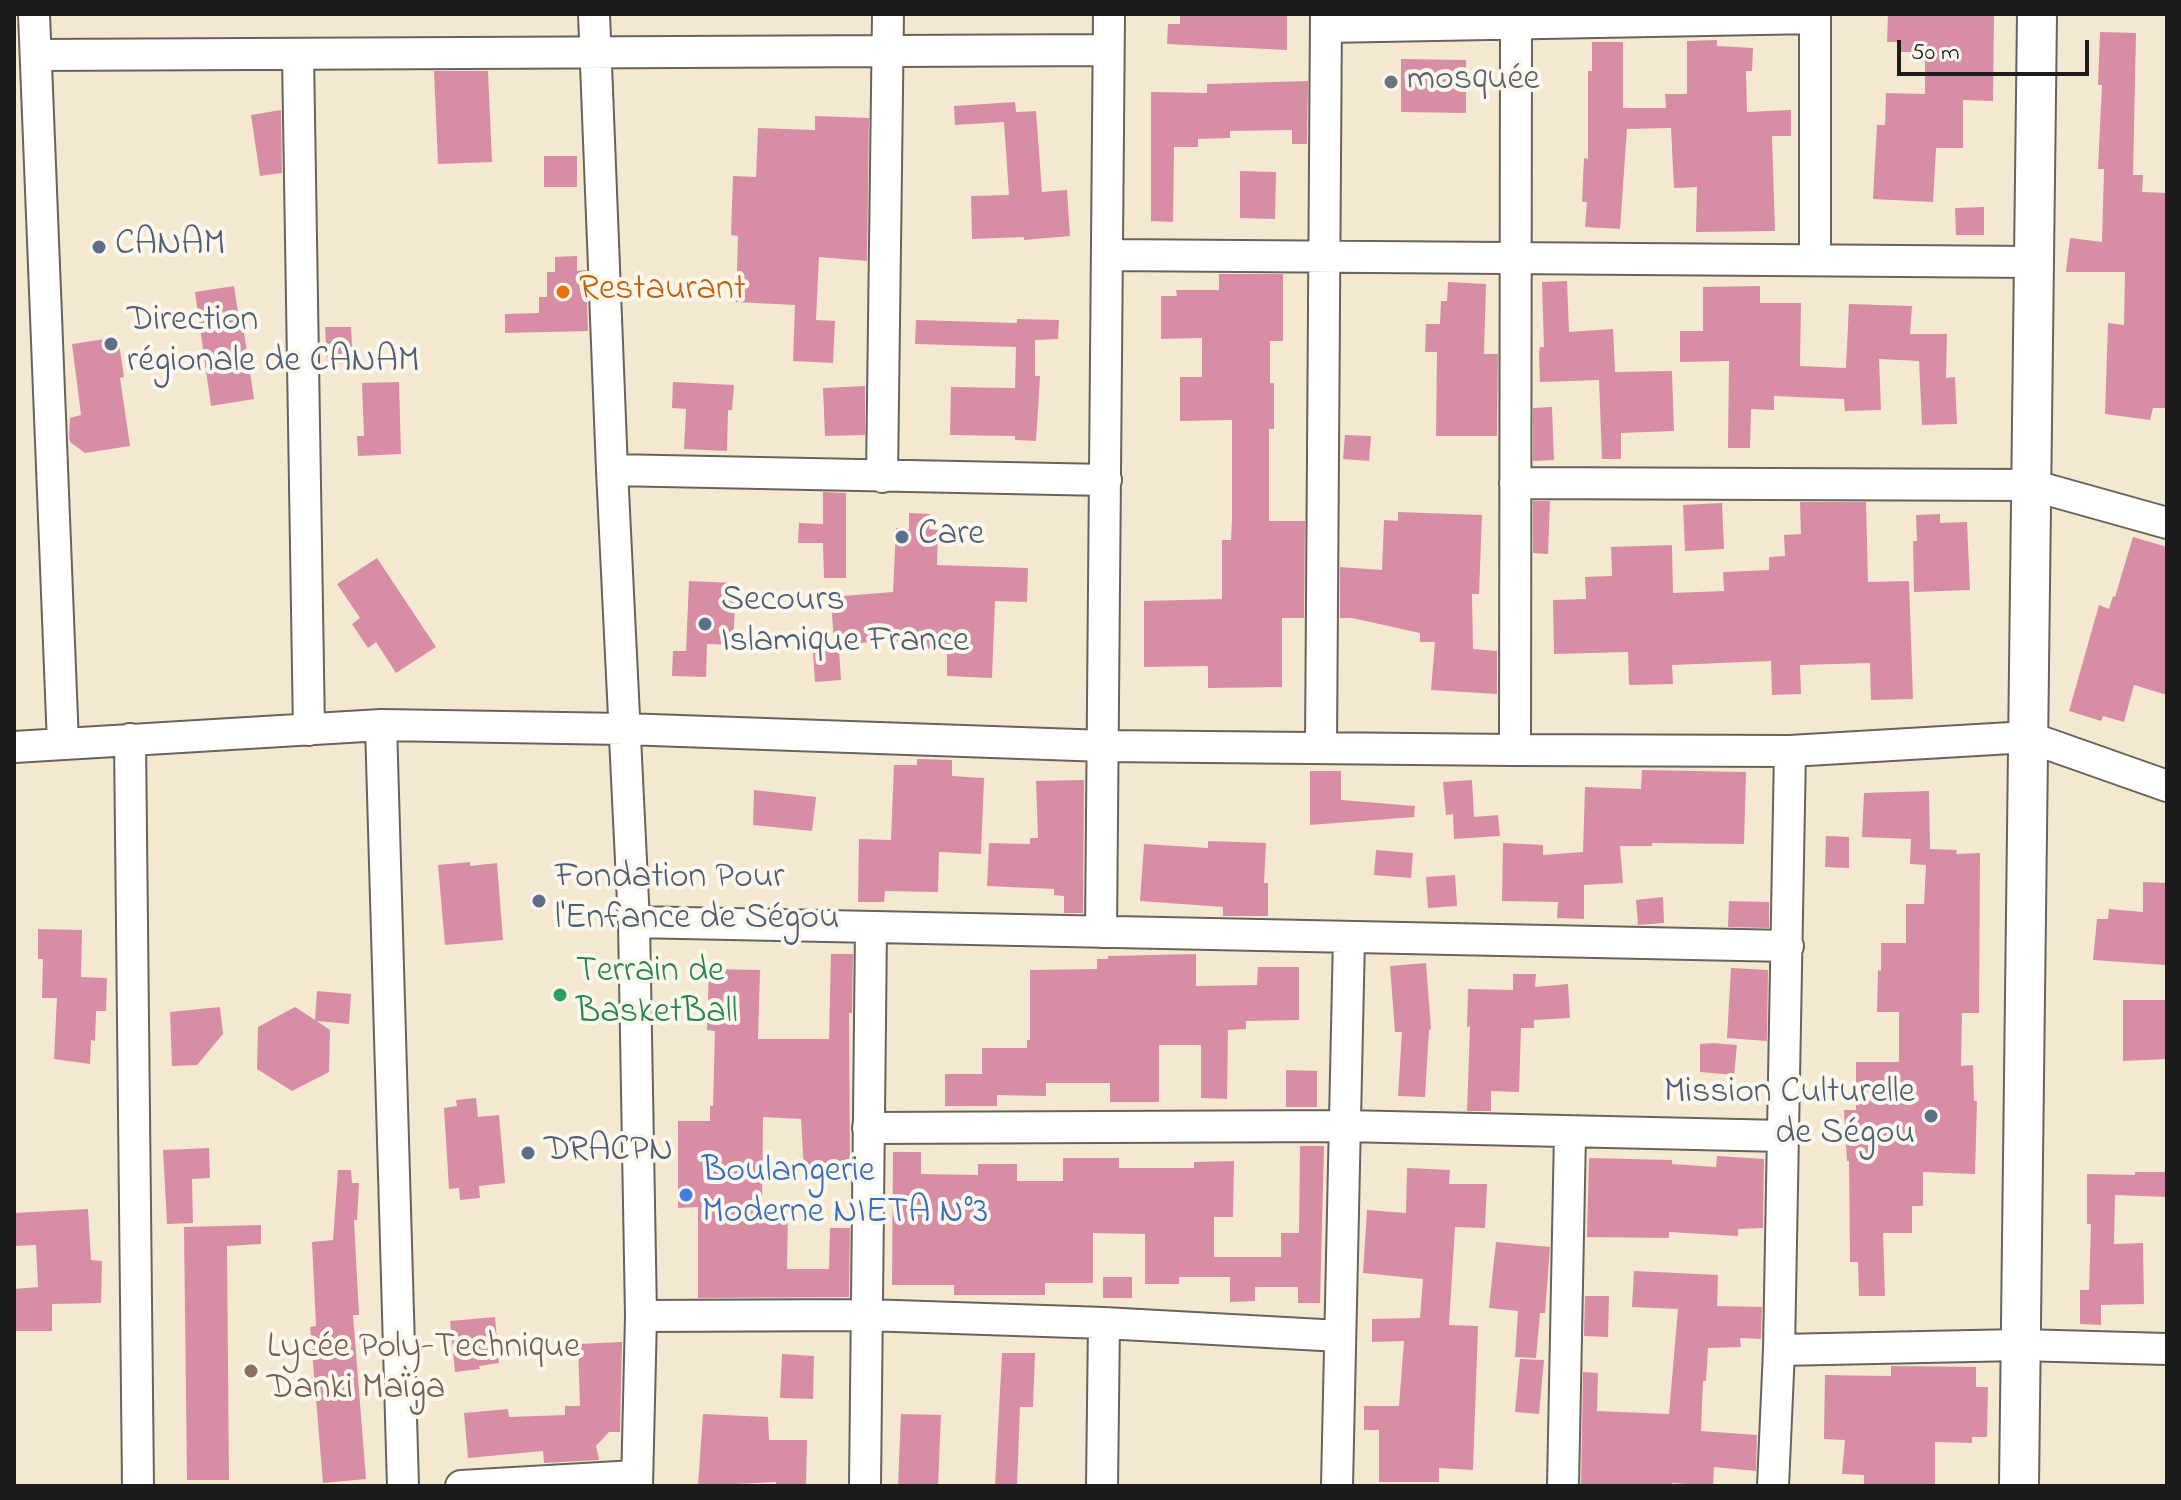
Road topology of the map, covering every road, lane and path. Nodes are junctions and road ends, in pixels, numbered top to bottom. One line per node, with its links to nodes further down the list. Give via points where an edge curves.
1 (34, 14): 12 (street)
2 (594, 14): 10 (street)
3 (888, 14): 11 (street)
4 (1109, 14): 9 (street)
5 (2037, 14): 18 (street)
6 (1815, 16): 8 (street); 17 (street)
7 (1326, 21): 8 (street); 15 (street)
8 (1516, 25): 16 (street)
9 (1108, 50): 11 (street); 14 (street)
10 (594, 53): 11 (street); 13 (street); 19 (street)
11 (888, 53): 20 (street)
12 (36, 55): 13 (street); 30 (street)
13 (298, 55): 27 (street)
14 (1108, 255): 15 (street); 21 (street)
15 (1325, 255): 16 (street); 33 (street)
16 (1516, 258): 17 (street); 22 (street)
17 (1815, 259): 18 (street)
18 (2034, 262): 23 (street)
19 (612, 470): 20 (street); 26 (street)
20 (882, 477): 21 (street)
21 (1106, 480): 31 (street)
22 (1515, 483): 23 (street); 34 (street)
23 (2031, 485): 24 (street); 28 (street)
24 (2167, 523)
25 (381, 725): 26 (street); 27 (street); 55 (street)
26 (624, 729): 31 (street); 37 (street)
27 (309, 730): 29 (street)
28 (2028, 737): 35 (street); 36 (street); 50 (street)
29 (130, 739): 30 (street); 54 (street)
30 (63, 744): 32 (street)
31 (1105, 746): 33 (street); 39 (street)
32 (14, 747)
33 (1321, 747): 34 (street)
34 (1515, 750): 35 (street)
35 (1790, 751): 41 (street)
36 (2167, 786)
37 (634, 922): 38 (street); 47 (street)
38 (871, 927): 39 (street); 43 (street)
39 (1101, 932): 40 (street)
40 (1349, 937): 41 (street); 42 (street)
41 (1788, 946): 45 (street)
42 (1344, 1126): 43 (street); 44 (street); 49 (street)
43 (868, 1128): 46 (street)
44 (1570, 1133): 45 (street); 60 (street)
45 (1783, 1136): 52 (street)
46 (866, 1315): 47 (street); 48 (street); 57 (street)
47 (641, 1316): 53 (street)
48 (1104, 1323): 49 (street); 58 (street)
49 (1340, 1336): 59 (street)
50 (2020, 1345): 51 (street); 52 (street); 62 (street)
51 (2167, 1349)
52 (1779, 1350): 61 (street)
53 (636, 1481): 56 (street)
54 (138, 1486)
55 (403, 1486)
56 (461, 1486)
57 (865, 1486)
58 (1102, 1486)
59 (1337, 1486)
60 (1563, 1486)
61 (1773, 1486)
62 (2019, 1486)

